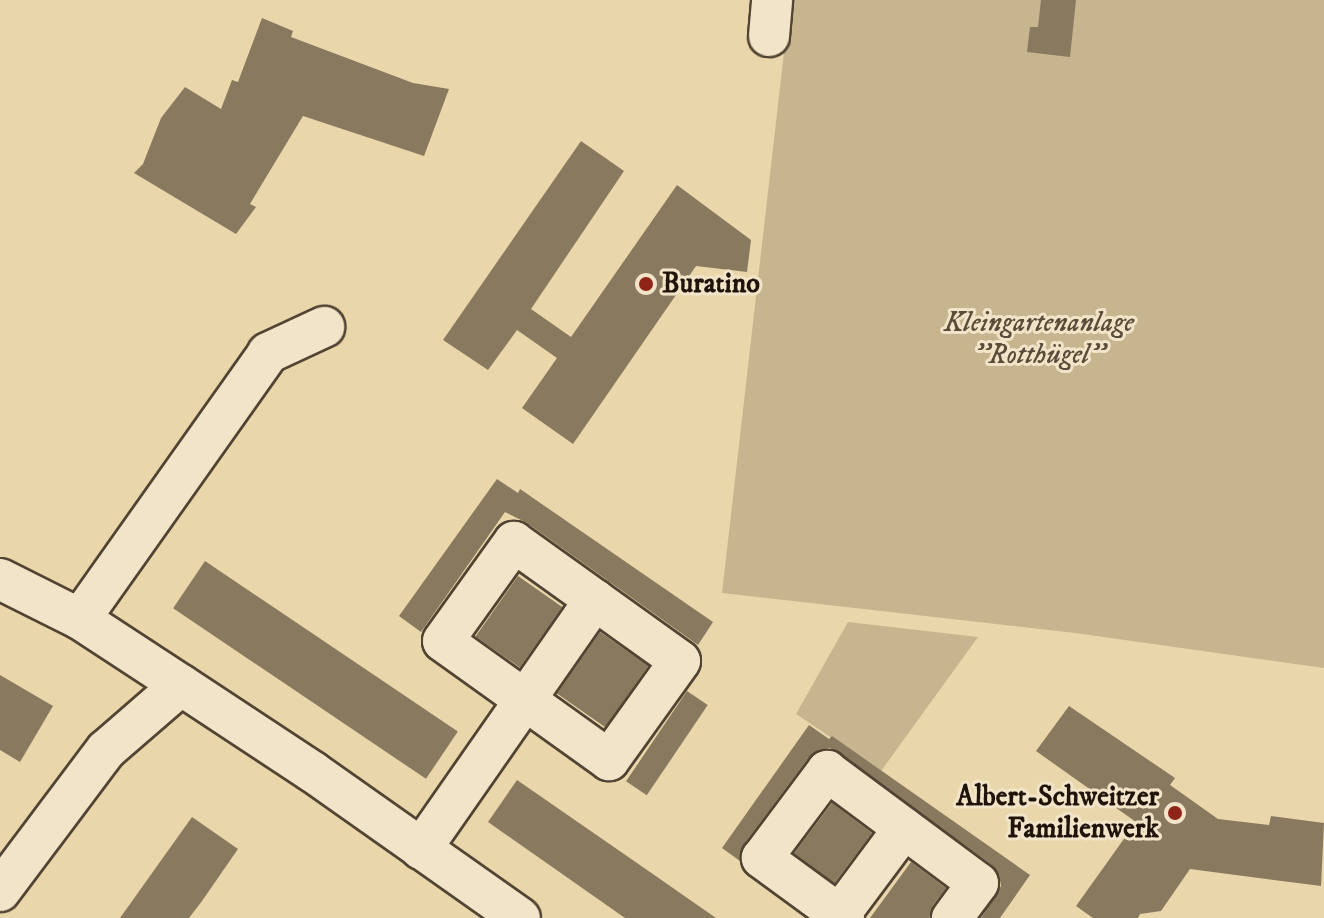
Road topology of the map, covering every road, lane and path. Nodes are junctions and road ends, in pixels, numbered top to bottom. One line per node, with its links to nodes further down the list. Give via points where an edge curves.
1 (324, 327): 4 (street, via 268,353)
2 (0, 579): 4 (street)
3 (595, 600): 6 (street); 6 (street, via 514,542 443,641); 6 (street, via 680,661 609,760)
4 (80, 619): 5 (street)
5 (181, 685): 8 (street); 9 (street, via 106,750)
6 (525, 700): 8 (street)
7 (904, 828): 10 (street); 10 (street, via 827,771 762,858); 12 (street, via 978,883)
8 (421, 849): 11 (street)
9 (0, 891)
10 (840, 917)
11 (520, 918)
12 (952, 918)

